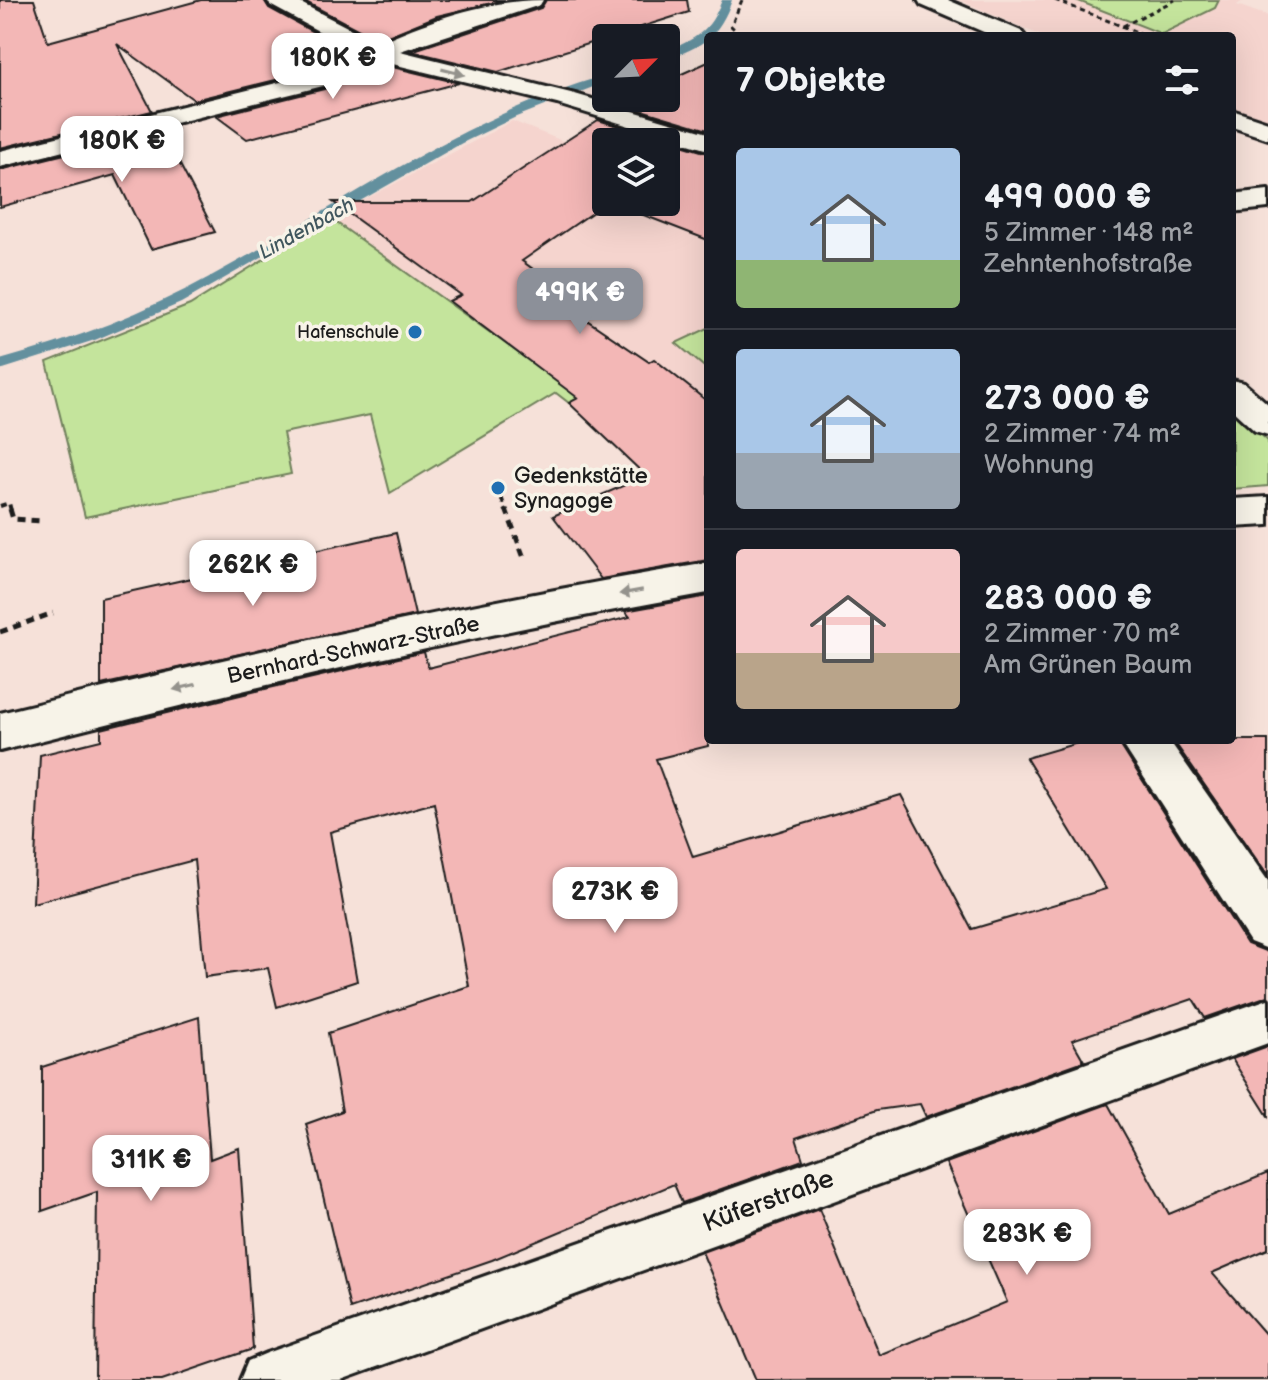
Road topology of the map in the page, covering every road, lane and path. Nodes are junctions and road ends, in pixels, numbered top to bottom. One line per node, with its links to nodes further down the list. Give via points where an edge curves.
1 (278, 0): 12 (street)
2 (532, 0): 12 (street)
3 (742, 0): 9 (path, via 731,26)
4 (929, 0): 10 (street)
5 (1055, 0): 7 (path)
6 (1175, 0): 8 (path)
7 (1065, 2): 8 (path)
8 (1122, 26): 11 (path)
9 (738, 32)
10 (1004, 32)
11 (1137, 32)
12 (378, 53): 15 (street, one-way to 15); 16 (street, via 314,81)
13 (1236, 119): 14 (street)
14 (1268, 131)
15 (704, 141)
16 (0, 159)
17 (1268, 199): 18 (street)
18 (1236, 203)
19 (1236, 395): 20 (street)
20 (1268, 423)
21 (498, 488): 27 (path)
22 (0, 506): 25 (path, via 9,503 13,519)
23 (1268, 511): 24 (street)
24 (1236, 513)
25 (44, 521)
26 (704, 579): 27 (street, Bernhard-Schwarz-Straße, one-way to 27)
27 (542, 608): 30 (street, Bernhard-Schwarz-Straße, one-way to 30)
28 (53, 613): 29 (path)
29 (0, 632)
30 (0, 732)
31 (1146, 744): 32 (street)
32 (1268, 924)
33 (1268, 1021): 34 (lane, Küferstraße)
34 (267, 1380)

